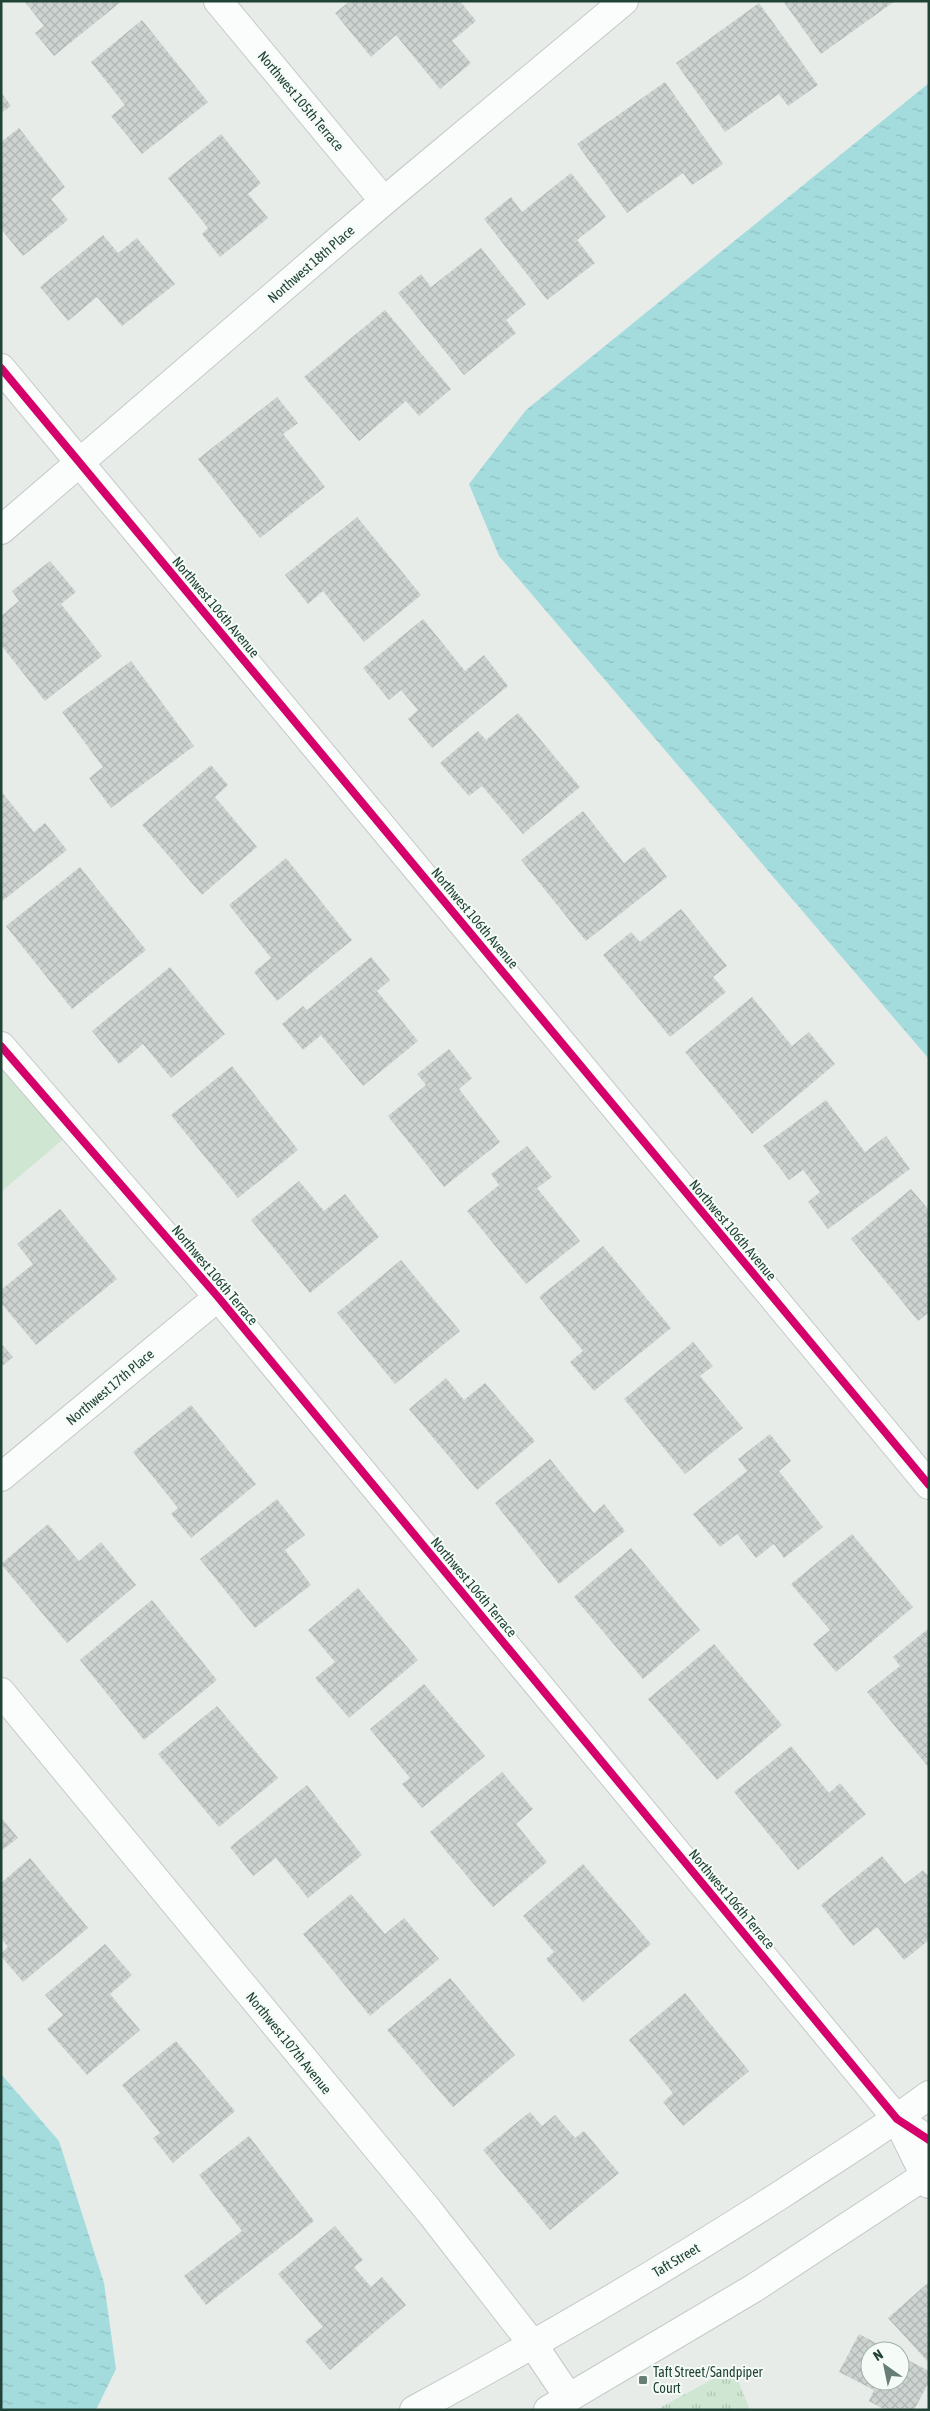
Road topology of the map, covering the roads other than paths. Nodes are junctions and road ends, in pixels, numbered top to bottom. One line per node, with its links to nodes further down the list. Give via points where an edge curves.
1 (218, 1): 3 (street, Northwest 105th Terrace)
2 (624, 1): 3 (street, Northwest 18th Place)
3 (384, 201): 5 (street, Northwest 18th Place)
4 (1, 368): 5 (street, Northwest 106th Avenue)
5 (80, 463): 6 (street, Northwest 18th Place); 10 (street, Northwest 106th Avenue)
6 (1, 530)
7 (1, 1046): 8 (street, Northwest 106th Terrace)
8 (218, 1297): 9 (street, Northwest 17th Place); 13 (street, Northwest 106th Terrace)
9 (1, 1477)
10 (929, 1485)
11 (1, 1692): 16 (street, Northwest 107th Avenue, via 429,2210)
12 (929, 2095): 13 (street, Taft Street)
13 (896, 2119): 14 (street, Northwest 106th Terrace); 15 (street); 16 (street, Taft Street, via 718,2235)
14 (929, 2140)
15 (927, 2178): 17 (street, via 754,2288)
16 (534, 2346): 17 (street, Northwest 107th Avenue); 18 (street, Taft Street)
17 (558, 2404)
18 (414, 2410)

